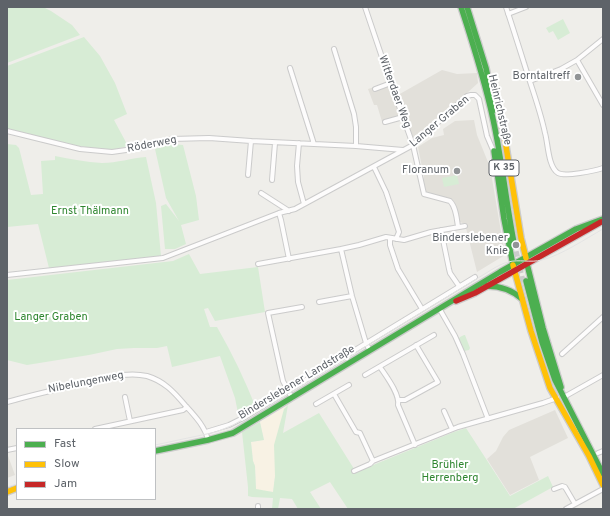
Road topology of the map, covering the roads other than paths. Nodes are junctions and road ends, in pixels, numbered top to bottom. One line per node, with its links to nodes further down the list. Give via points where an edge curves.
1 (365, 7): 12 (street, Witterdaer Weg)
2 (461, 7): 14 (main road, Heinrichstraße / K 35)
3 (468, 7): 14 (main road, Heinrichstraße / K 35, via 486,68)
4 (506, 7): 6 (street)
5 (526, 7): 6 (street)
6 (508, 14): 11 (street)
7 (603, 39): 9 (street)
8 (334, 49): 24 (street, via 354,114)
9 (577, 60): 11 (street); 15 (street)
10 (290, 68): 22 (street)
11 (530, 81): 28 (street, via 554,170 559,174 565,174)
12 (391, 83): 13 (street); 16 (street, Witterdaer Weg)
13 (374, 89)
14 (489, 95): 26 (main road, K 35); 41 (main road, Heinrichstraße / K 35); 44 (main road, K 35, via 496,98)
15 (603, 105)
16 (403, 117): 17 (street); 23 (street, Witterdaer Weg)
17 (385, 122)
18 (7, 131): 19 (street, Röderweg, via 80,149 112,152 147,147 172,139)
19 (250, 141): 20 (street, Röderweg); 29 (street)
20 (275, 143): 21 (street, Röderweg); 30 (street)
21 (299, 143): 22 (street, Röderweg); 32 (street, via 298,182)
22 (314, 144): 24 (street, Röderweg)
23 (413, 145): 25 (street, Langer Graben); 26 (street, Langer Graben, via 463,99 475,95 479,99 487,136); 37 (street, Witterdaer Weg, via 424,194 450,201 454,207)
24 (356, 146): 25 (street, Röderweg)
25 (404, 150): 27 (street, Langer Graben)
26 (494, 150): 46 (main road, K 35)
27 (374, 167): 32 (street, Langer Graben); 40 (street, via 386,192 399,232)
28 (603, 168)
29 (248, 175)
30 (272, 180)
31 (261, 193): 33 (street)
32 (304, 204): 33 (street, Langer Graben)
33 (289, 211): 34 (street, Langer Graben)
34 (278, 213): 43 (street); 47 (street, Langer Graben, via 163,258)
35 (603, 220): 44 (main road, Binderslebener Landstraße, via 576,229)
36 (465, 226): 37 (street)
37 (458, 227): 38 (street)
38 (441, 230): 40 (street, via 404,240); 49 (street, via 450,273)
39 (390, 238): 40 (street); 42 (street); 56 (street, via 398,269)
40 (396, 239)
41 (516, 243)
42 (341, 249): 43 (street); 51 (street)
43 (289, 259): 45 (street)
44 (526, 261): 46 (main road, Binderslebener Landstraße); 70 (main road, K 35)
45 (258, 264)
46 (514, 267): 50 (main road, Binderslebener Landstraße); 52 (main road, K 35); 55 (main road, Binderslebener Landstraße)
47 (7, 275)
48 (475, 277): 49 (street, Binderslebener Landstraße)
49 (459, 286): 56 (street, Binderslebener Landstraße)
50 (487, 286): 52 (main road, via 507,289); 55 (main road, Binderslebener Landstraße)
51 (352, 296): 53 (street); 59 (street)
52 (522, 299): 72 (main road, K 35, via 544,372)
53 (319, 302)
54 (302, 306): 67 (street, via 268,313 279,367)
55 (439, 308): 61 (main road, Binderslebener Landstraße); 78 (street, via 455,336)
56 (422, 309): 59 (street, Binderslebener Landstraße)
57 (603, 317): 62 (street)
58 (434, 335): 60 (street)
59 (366, 343): 61 (street); 67 (street, Binderslebener Landstraße)
60 (416, 345): 63 (street); 73 (street, via 438,382 405,400)
61 (370, 350): 71 (main road, Binderslebener Landstraße)
62 (562, 354)
63 (380, 366): 64 (street); 73 (street)
64 (365, 375)
65 (603, 375): 70 (street)
66 (349, 385): 68 (street)
67 (288, 391): 71 (street); 82 (street, Binderslebener Landstraße, via 240,420)
68 (334, 394): 75 (street); 88 (street, via 356,432 360,433)
69 (125, 397): 79 (street)
70 (564, 397): 72 (main road, K 35, via 550,366 524,282 538,340); 90 (main road, K 35)
71 (292, 398): 83 (main road, Binderslebener Landstraße, via 243,427)
72 (557, 398): 78 (street); 91 (main road, K 35)
73 (399, 400): 84 (street, via 398,405)
74 (7, 402): 76 (street, Nibelungenweg, via 114,376 134,374 162,382)
75 (316, 404)
76 (187, 407): 79 (street); 82 (street, Nibelungenweg)
77 (444, 411): 81 (street)
78 (488, 419): 81 (street)
79 (130, 421): 80 (street)
80 (100, 428)
81 (452, 430): 84 (street)
82 (206, 432): 83 (street, Nibelungenweg)
83 (208, 440): 85 (main road, Binderslebener Landstraße)
84 (415, 445): 88 (street)
85 (156, 450)
86 (603, 451): 87 (street)
87 (598, 453)
88 (373, 461): 89 (street)
89 (354, 471)
90 (603, 474)
91 (603, 485)
92 (554, 489): 94 (street, via 565,487)
93 (603, 489): 94 (street)
94 (575, 504): 95 (street)
95 (567, 509)

